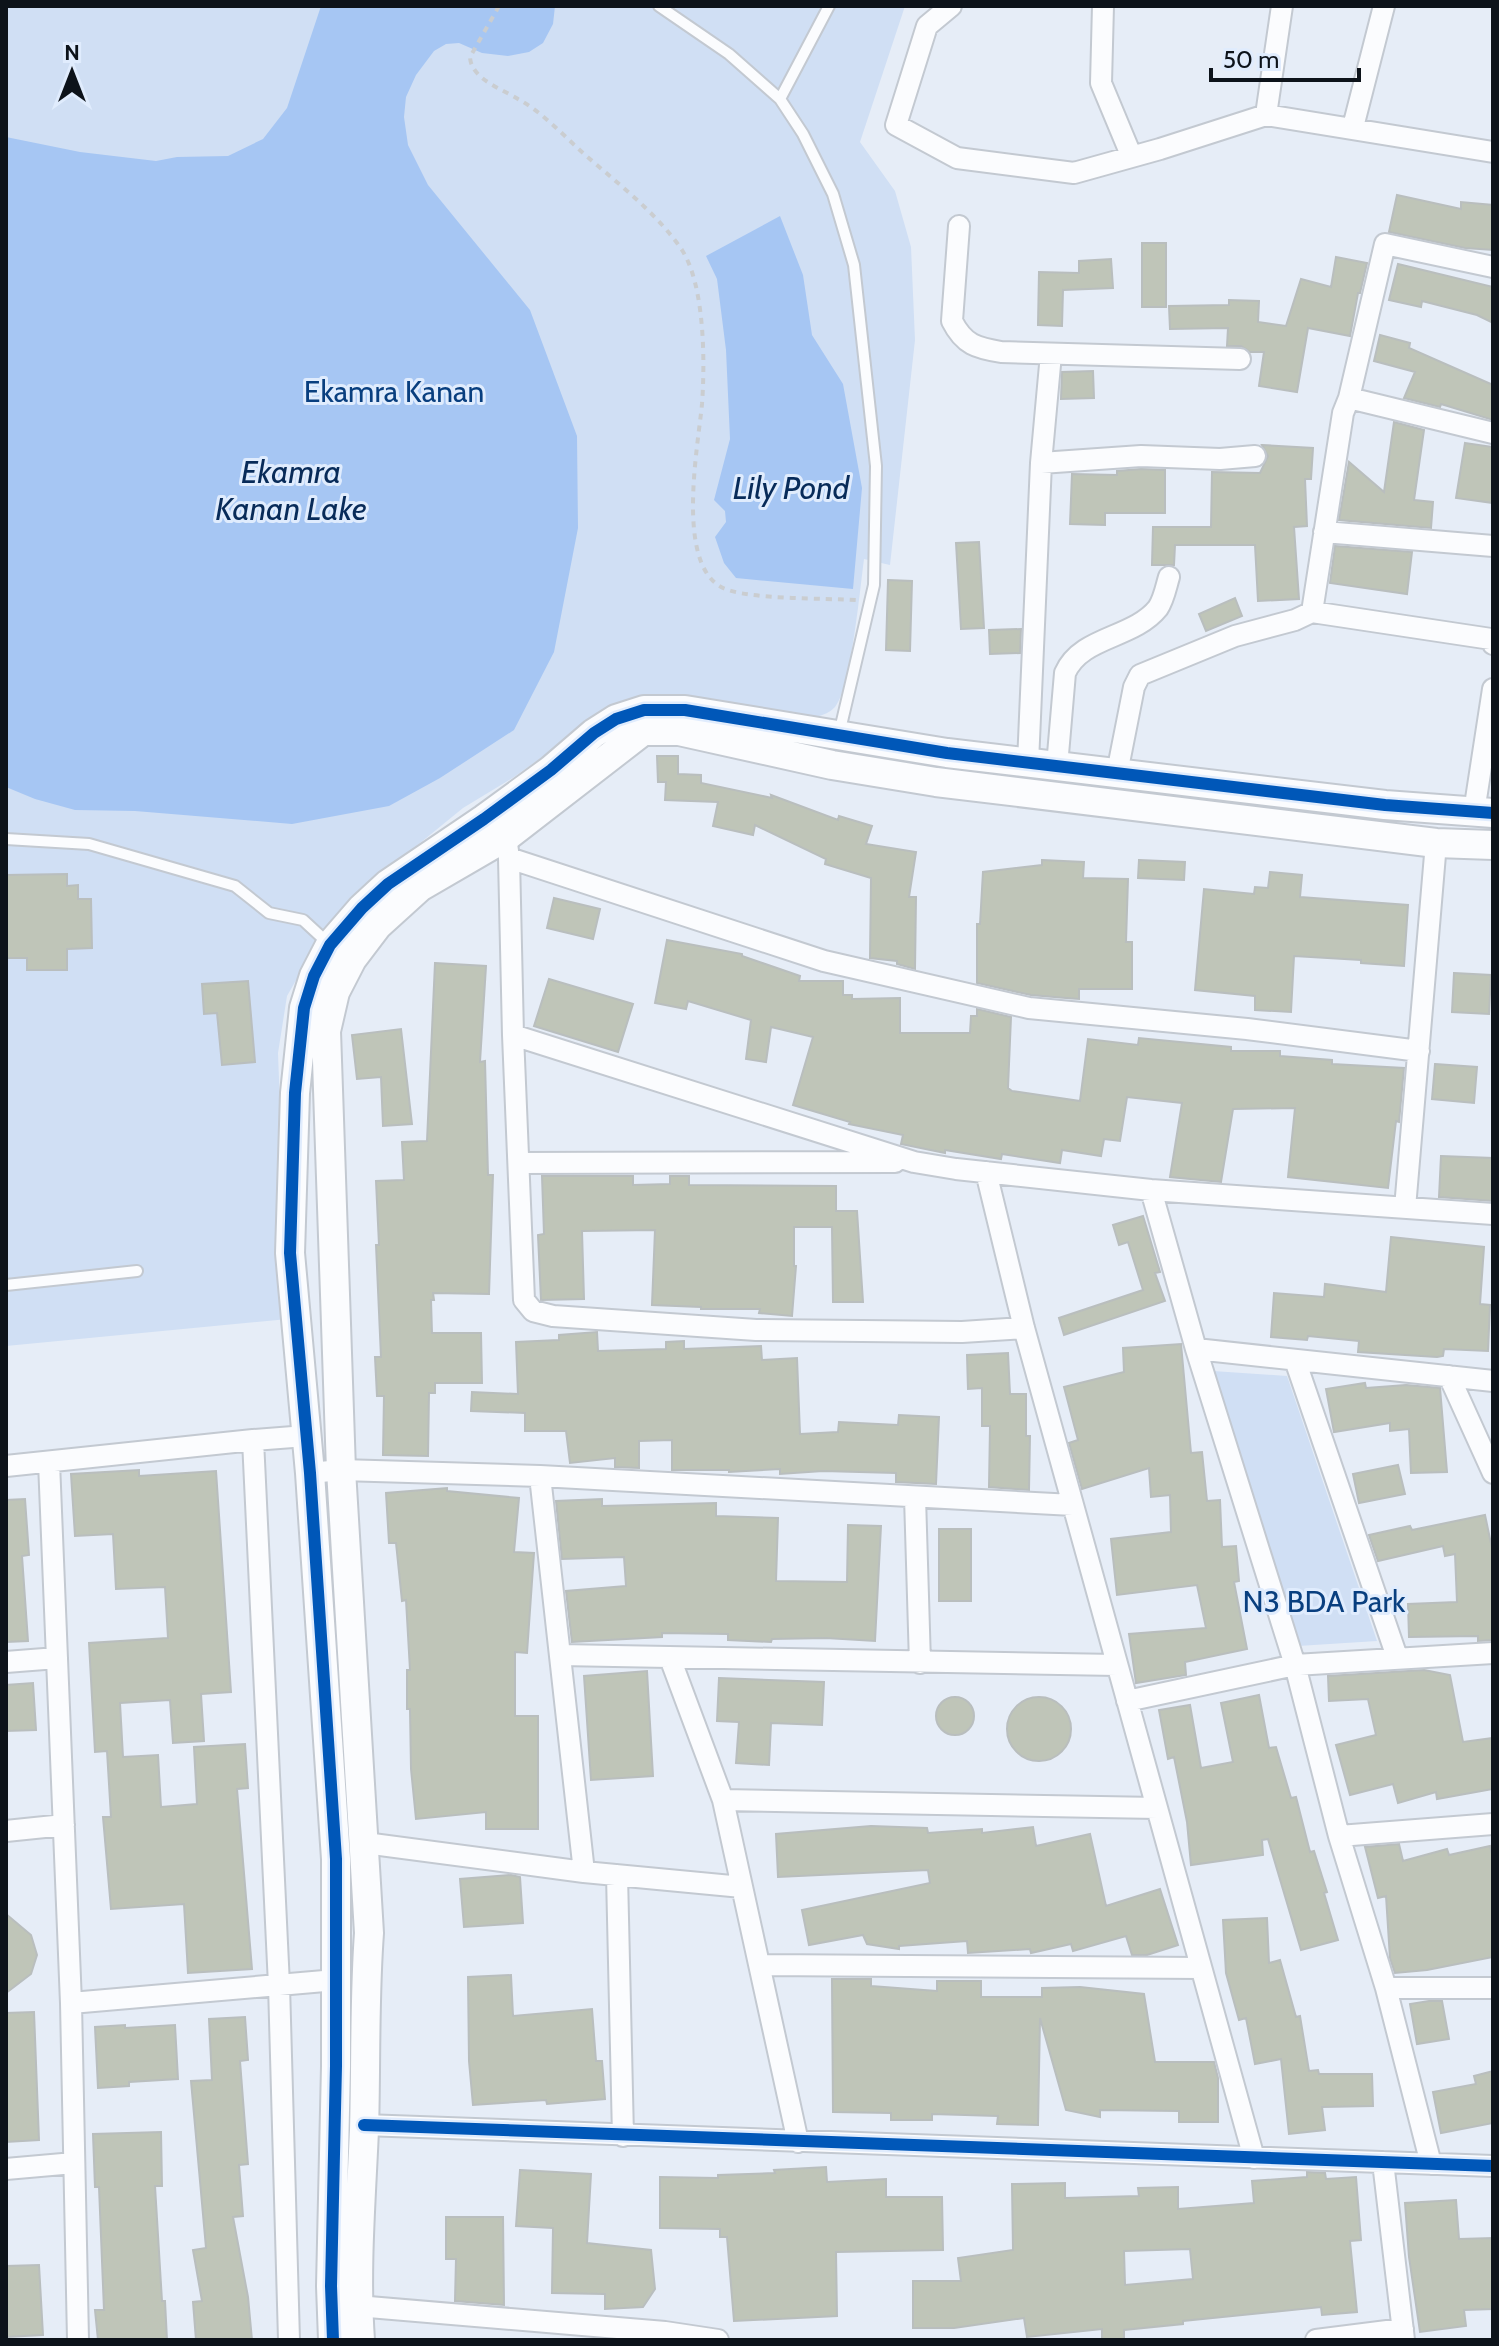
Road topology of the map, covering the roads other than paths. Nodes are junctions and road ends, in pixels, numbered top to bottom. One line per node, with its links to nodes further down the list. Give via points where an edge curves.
1 (659, 6): 7 (lane, via 729,54)
2 (829, 6): 7 (lane)
3 (951, 6): 11 (street, via 927,26 896,125 957,158 986,162 1074,173)
4 (1103, 6): 11 (street, via 1101,83)
5 (1282, 6): 8 (street)
6 (1384, 6): 9 (street)
7 (780, 99): 26 (lane, via 833,194 854,265 876,466 874,585)
8 (1266, 115): 9 (street); 11 (street)
9 (1353, 127): 10 (street)
10 (1493, 152)
11 (1131, 155)
12 (959, 226): 14 (street, via 952,321 957,330 974,347)
13 (1493, 267): 16 (street, via 1385,244)
14 (1051, 354): 15 (street); 19 (street)
15 (1240, 359)
16 (1349, 398): 17 (street); 20 (street)
17 (1493, 433)
18 (1255, 456): 19 (street)
19 (1041, 463): 27 (street)
20 (1324, 532): 21 (street); 23 (street)
21 (1493, 546)
22 (1169, 577): 29 (street, via 1158,608 1071,660 1065,673)
23 (1312, 612): 24 (street, via 1491,639); 30 (street, via 1140,675)
24 (1493, 644)
25 (1493, 689): 31 (street)
26 (839, 735): 27 (street); 28 (lane); 36 (street, via 685,710 644,710 616,719 388,884)
27 (1028, 763): 29 (street)
28 (832, 765): 33 (street); 35 (street, via 679,731 643,731)
29 (1057, 766): 30 (street)
30 (1117, 773): 31 (street)
31 (1484, 812)
32 (6, 839): 36 (lane, via 89,844 235,886 269,913 303,920)
33 (1436, 843): 34 (street); 38 (street)
34 (1493, 845)
35 (507, 847): 37 (street); 38 (street, via 824,961 1029,1008); 56 (street, via 420,887 352,959 335,992 326,1031)
36 (330, 945): 52 (street, via 304,1008 295,1093 290,1253)
37 (513, 1035): 39 (street); 40 (street)
38 (1419, 1051): 43 (street)
39 (914, 1162): 40 (street); 41 (street)
40 (519, 1163): 47 (street, via 524,1300 533,1311 756,1330)
41 (986, 1172): 42 (street); 47 (street)
42 (1151, 1190): 43 (street); 48 (street)
43 (1405, 1208): 44 (street)
44 (1493, 1214)
45 (137, 1271): 46 (lane)
46 (6, 1285)
47 (1024, 1328): 61 (street)
48 (1196, 1349): 49 (street); 70 (street)
49 (1295, 1360): 50 (street); 64 (street)
50 (1449, 1376): 51 (street); 58 (street)
51 (1493, 1381)
52 (306, 1436): 53 (street); 57 (street)
53 (253, 1440): 54 (street); 85 (street)
54 (49, 1462): 55 (street); 65 (street)
55 (6, 1466)
56 (341, 1470): 57 (street); 59 (street); 78 (street)
57 (310, 1473): 84 (street, via 336,1859)
58 (1493, 1473)
59 (540, 1476): 60 (street); 63 (street)
60 (915, 1497): 61 (street); 68 (street)
61 (1073, 1505): 69 (street)
62 (1493, 1653): 64 (street)
63 (560, 1655): 66 (street); 79 (street)
64 (1397, 1657): 70 (street)
65 (57, 1658): 67 (street); 75 (street)
66 (670, 1658): 68 (street); 72 (street)
67 (6, 1662)
68 (920, 1663): 69 (street)
69 (1117, 1665): 71 (street)
70 (1295, 1665): 71 (street); 77 (street)
71 (1127, 1701): 73 (street)
72 (723, 1800): 73 (street); 81 (street)
73 (1157, 1808): 83 (street)
74 (1493, 1824): 77 (street)
75 (64, 1825): 76 (street); 88 (street)
76 (6, 1831)
77 (1339, 1836): 86 (street)
78 (365, 1843): 79 (street); 90 (street)
79 (584, 1872): 80 (street)
80 (617, 1875): 81 (street); 92 (street)
81 (742, 1887): 82 (street)
82 (760, 1965): 83 (street); 93 (street)
83 (1201, 1968): 94 (street)
84 (336, 1980): 85 (street); 89 (street)
85 (279, 1985): 88 (street); 104 (street)
86 (1386, 1988): 87 (street); 97 (street)
87 (1493, 1988)
88 (71, 2003): 96 (street)
89 (336, 2066): 90 (street); 105 (street)
90 (365, 2068): 91 (street)
91 (364, 2125): 92 (street); 100 (street)
92 (623, 2136): 93 (street)
93 (798, 2142): 94 (street)
94 (1254, 2158): 95 (street)
95 (1383, 2162): 97 (street); 102 (street)
96 (74, 2163): 99 (street); 103 (street)
97 (1431, 2164): 98 (street)
98 (1493, 2166)
99 (6, 2169)
100 (357, 2306): 101 (street); 106 (street)
101 (569, 2332): 107 (street, via 665,2332)
102 (1403, 2334): 108 (street)
103 (78, 2340)
104 (289, 2340)
105 (333, 2340)
106 (360, 2340)
107 (718, 2340)
108 (1316, 2340)

